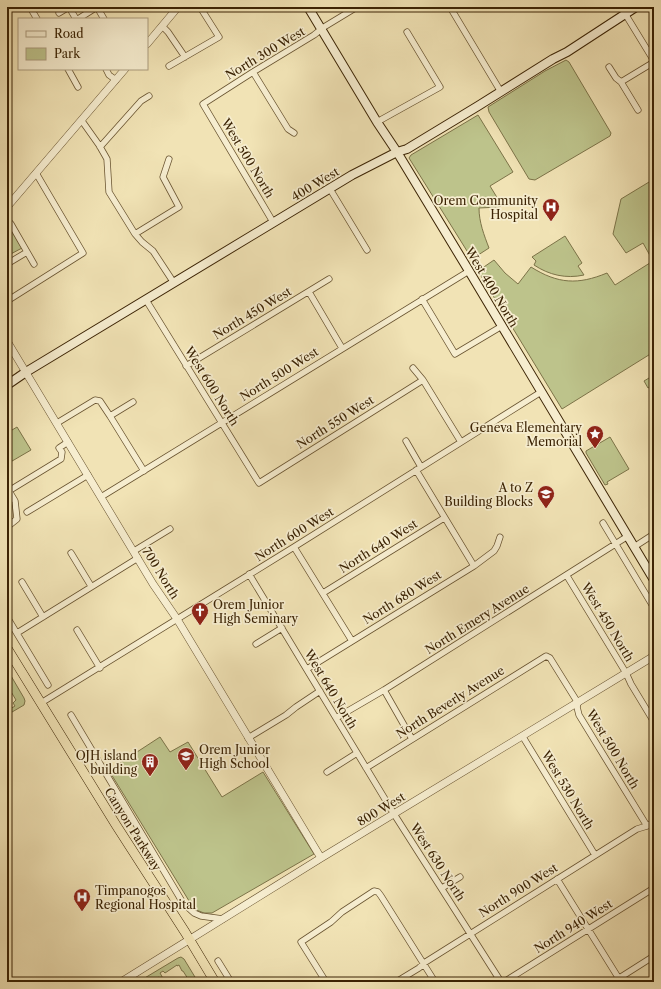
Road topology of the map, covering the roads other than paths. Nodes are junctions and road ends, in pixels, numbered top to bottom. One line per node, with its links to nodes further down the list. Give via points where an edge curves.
1 (30, 7): 10 (street)
2 (178, 7): 14 (street)
3 (200, 7): 18 (street, via 219,37)
4 (308, 7): 15 (main road, West 400 North)
5 (357, 7): 15 (street, North 300 West)
6 (450, 7): 29 (street)
7 (636, 7): 8 (main road, 400 West)
8 (623, 10): 19 (street); 29 (main road, 400 West, via 567,52)
9 (59, 14): 11 (street, via 69,8)
10 (37, 18)
11 (76, 18)
12 (79, 18): 13 (street, via 97,7)
13 (103, 18)
14 (162, 26): 17 (street); 18 (street)
15 (321, 29): 25 (street, North 300 West); 34 (main road, West 400 North)
16 (407, 32): 34 (street, via 440,86)
17 (148, 43)
18 (185, 57): 20 (street)
19 (654, 61): 27 (street)
20 (169, 66)
21 (609, 67): 27 (street)
22 (69, 70): 28 (street)
23 (107, 70): 26 (street)
24 (124, 70): 26 (street)
25 (253, 72): 31 (street, North 300 West); 35 (street, via 288,129)
26 (116, 80): 33 (street)
27 (621, 82): 32 (street)
28 (78, 87)
29 (501, 92): 37 (main road, 400 West, via 407,149)
30 (149, 96): 36 (street, via 141,101)
31 (203, 104): 43 (street, West 500 North)
32 (638, 110)
33 (82, 121): 36 (street); 39 (street)
34 (377, 122): 37 (main road, West 400 North)
35 (294, 133)
36 (100, 147): 44 (street, via 107,159 109,192)
37 (396, 152): 40 (main road, 400 West); 49 (main road, West 400 North)
38 (169, 159): 44 (street, via 163,177 179,207)
39 (36, 173): 41 (street); 55 (street, via 83,253)
40 (330, 189): 43 (main road, 400 West); 45 (street)
41 (7, 207)
42 (7, 220): 46 (street)
43 (273, 222): 51 (main road, 400 West)
44 (135, 234): 51 (street, via 154,251)
45 (367, 250)
46 (27, 252): 47 (street); 48 (street)
47 (7, 264)
48 (34, 264)
49 (469, 270): 53 (street, North 500 West); 56 (main road, West 400 North)
50 (329, 279): 52 (street, North 450 West)
51 (174, 283): 54 (main road, 400 West)
52 (309, 292): 58 (street); 59 (street, North 450 West)
53 (422, 299): 56 (street, via 455,354); 58 (street, North 500 West)
54 (146, 300): 59 (street, West 600 North); 61 (main road, 400 West)
55 (7, 301)
56 (502, 326): 64 (main road, West 400 North)
57 (7, 341): 61 (street, 700 North)
58 (342, 348): 68 (street, North 500 West)
59 (186, 366): 68 (street, West 600 North)
60 (413, 368): 62 (street)
61 (26, 372): 63 (main road, 400 West); 67 (street, 700 North)
62 (423, 380): 71 (street); 75 (street, North 550 West)
63 (7, 385)
64 (541, 392): 71 (street, North 600 West); 84 (main road, West 400 North)
65 (133, 402): 66 (street)
66 (110, 416): 67 (street, via 102,402 95,400); 73 (street)
67 (57, 423): 70 (street, 700 North)
68 (222, 423): 73 (street, North 500 West); 75 (street, West 600 North)
69 (406, 441): 72 (street)
70 (68, 442): 74 (street, 700 North); 76 (street, via 59,448 62,452 61,459)
71 (461, 442): 72 (street, North 600 West)
72 (419, 469): 79 (street); 88 (street, North 600 West)
73 (144, 471): 77 (street, North 500 West)
74 (88, 475): 77 (street, 700 North); 78 (street)
75 (259, 483)
76 (8, 492): 81 (street, via 15,501 17,518)
77 (101, 497): 90 (street, 700 North)
78 (27, 512)
79 (444, 518): 91 (street); 97 (street, North 640 West)
80 (603, 523): 86 (street)
81 (7, 527)
82 (170, 529): 90 (street)
83 (654, 534): 87 (street)
84 (628, 536): 86 (street, North Emery Avenue); 87 (main road, West 400 North)
85 (500, 537): 91 (street, North 680 West, via 494,551)
86 (615, 545): 93 (street, North Emery Avenue); 98 (street)
87 (634, 546): 94 (main road, West 400 North)
88 (294, 547): 92 (street, North 600 West); 97 (street)
89 (71, 553): 96 (street)
90 (136, 554): 96 (street); 101 (street, 700 North)
91 (474, 566): 105 (street, North 680 West)
92 (249, 574): 101 (street, North 600 West); 102 (street, West 640 North)
93 (567, 576): 112 (street, West 450 North); 114 (street, North Emery Avenue)
94 (654, 580)
95 (22, 582): 99 (street)
96 (91, 586): 99 (street)
97 (323, 594): 105 (street)
98 (654, 608)
99 (43, 616): 104 (street)
100 (7, 617): 104 (street)
101 (177, 619): 110 (street, North 600 West); 122 (street, 700 North)
102 (282, 628): 106 (street); 111 (street, West 640 North)
103 (77, 630): 110 (street)
104 (17, 633): 113 (street)
105 (352, 641): 111 (street, North 680 West)
106 (256, 644)
107 (7, 648): 116 (highway, Canyon Parkway)
108 (546, 656): 117 (street, West 500 North, via 550,658); 123 (street, North Beverly Avenue)
109 (654, 656): 112 (street, 800 West)
110 (100, 668): 116 (street, North 600 West)
111 (307, 669): 115 (street, West 640 North)
112 (626, 673): 117 (street, 800 West); 120 (street, West 450 North)
113 (48, 685)
114 (384, 690): 119 (street, North Emery Avenue); 123 (street)
115 (320, 691): 119 (street, West 640 North); 122 (street)
116 (41, 703): 139 (highway, Canyon Parkway)
117 (578, 703): 121 (street, 800 West); 129 (street, West 500 North, via 579,715)
118 (71, 715): 136 (street, via 183,903 201,916)
119 (336, 718): 124 (street, West 640 North)
120 (654, 722)
121 (523, 737): 127 (street, 800 West); 130 (street, West 530 North)
122 (248, 738): 131 (street, 700 North)
123 (412, 739): 125 (street, North Beverly Avenue)
124 (357, 753): 125 (street, West 640 North); 126 (street)
125 (366, 768): 127 (street, West 640 North)
126 (327, 772)
127 (394, 814): 131 (street, 800 West); 134 (street, West 630 North)
128 (654, 822): 129 (street, North 900 West)
129 (647, 826): 130 (street, North 900 West, via 637,829)
130 (595, 855): 133 (street, North 900 West)
131 (321, 858): 136 (street, 800 West)
132 (460, 877): 134 (street)
133 (557, 879): 137 (street); 138 (street, North 900 West)
134 (442, 888): 138 (street, West 630 North)
135 (654, 888): 137 (street, North 940 West)
136 (223, 918): 139 (street, 800 West)
137 (588, 929): 143 (street); 150 (street, North 940 West)
138 (470, 933): 142 (street, North 900 West); 150 (street, West 630 North)
139 (190, 940): 144 (street, 800 West); 145 (highway, Canyon Parkway)
140 (654, 956): 143 (street)
141 (218, 961): 146 (street)
142 (424, 963): 147 (street, via 381,896 374,891 301,942); 148 (street, North 900 West); 149 (street)
143 (617, 981)
144 (121, 982)
145 (215, 982)
146 (231, 982)
147 (326, 982)
148 (396, 982)
149 (435, 982)
150 (502, 982)

